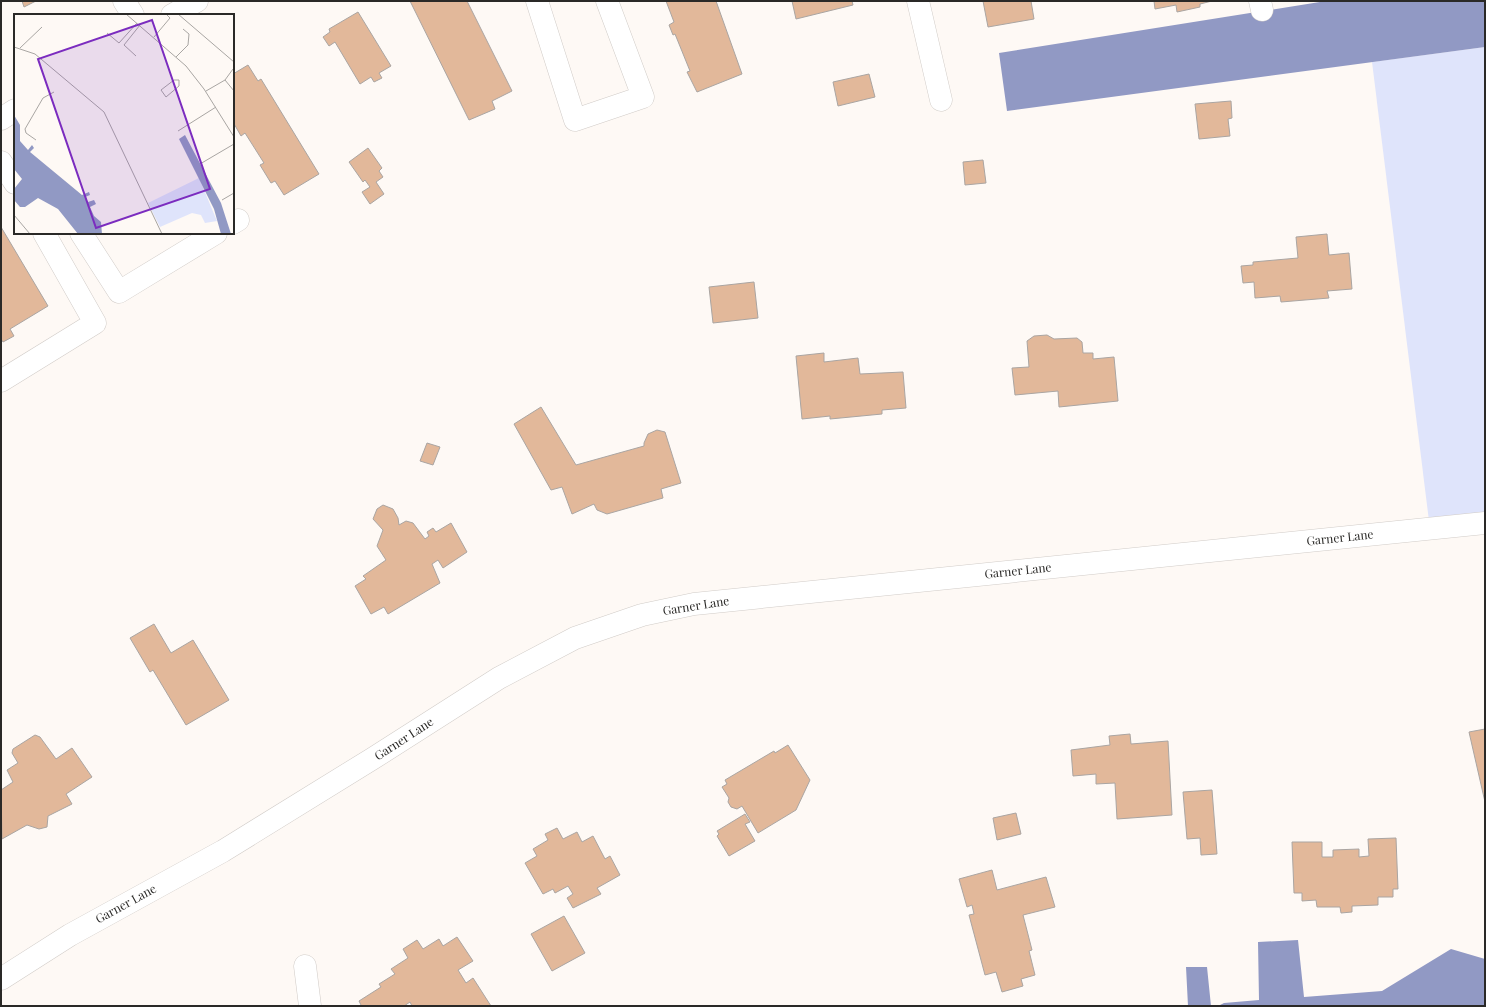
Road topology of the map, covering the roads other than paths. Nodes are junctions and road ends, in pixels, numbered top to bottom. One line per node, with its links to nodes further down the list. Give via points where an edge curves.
1 (124, 1): 6 (street)
2 (197, 1): 7 (street)
3 (537, 1): 4 (street, via 575,120 643,97)
4 (607, 1)
5 (918, 1): 8 (street)
6 (132, 14)
7 (174, 14)
8 (941, 100)
9 (1, 162): 10 (street)
10 (14, 182)
11 (45, 234): 14 (street, via 95,323)
12 (82, 234): 13 (street, via 119,292)
13 (214, 234)
14 (1, 381)
15 (1485, 523): 17 (street, Garner Lane, via 694,604 642,615 575,638 499,678 372,760 223,851 70,935)
16 (305, 966): 18 (street)
17 (1, 979)
18 (310, 1006)

